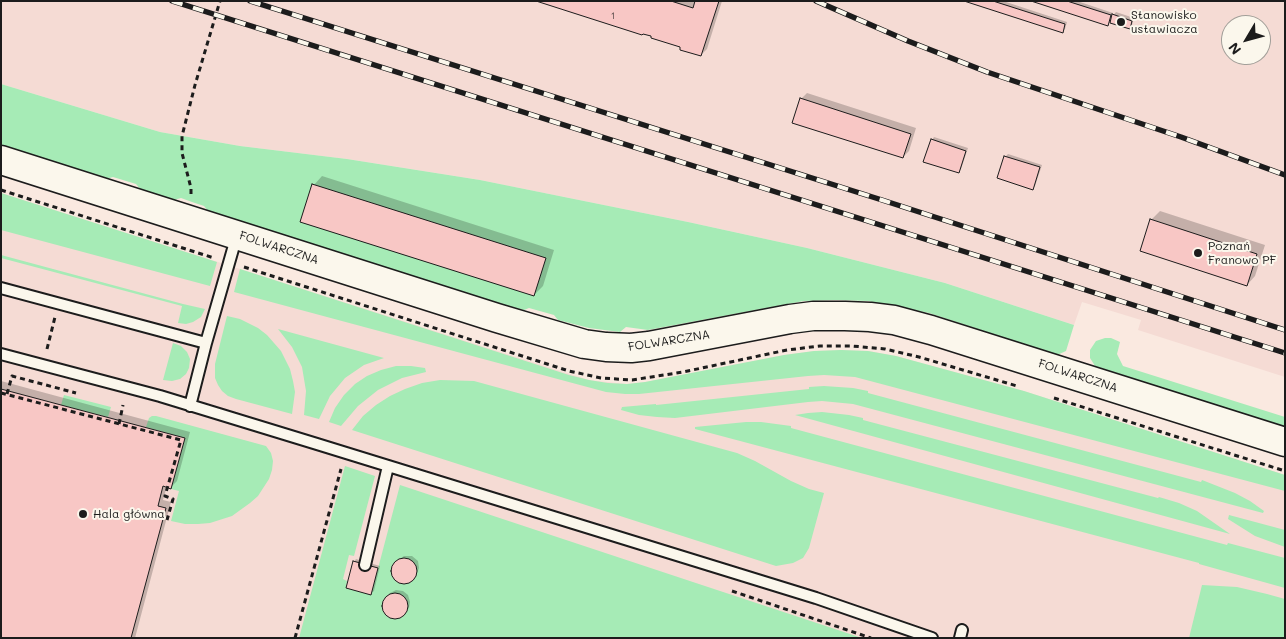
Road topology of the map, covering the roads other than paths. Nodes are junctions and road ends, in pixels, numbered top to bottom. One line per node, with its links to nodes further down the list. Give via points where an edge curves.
1 (1, 160): 2 (street, FOLWARCZNA)
2 (237, 235): 4 (lane); 7 (street, FOLWARCZNA, via 497,318 584,344 606,347 649,346 813,316 894,320)
3 (1, 288): 4 (lane)
4 (206, 343): 6 (lane)
5 (1, 354): 6 (lane)
6 (190, 406): 8 (lane)
7 (1285, 442)
8 (388, 466): 9 (lane); 10 (lane, via 816,598)
9 (365, 565)
10 (932, 638)

